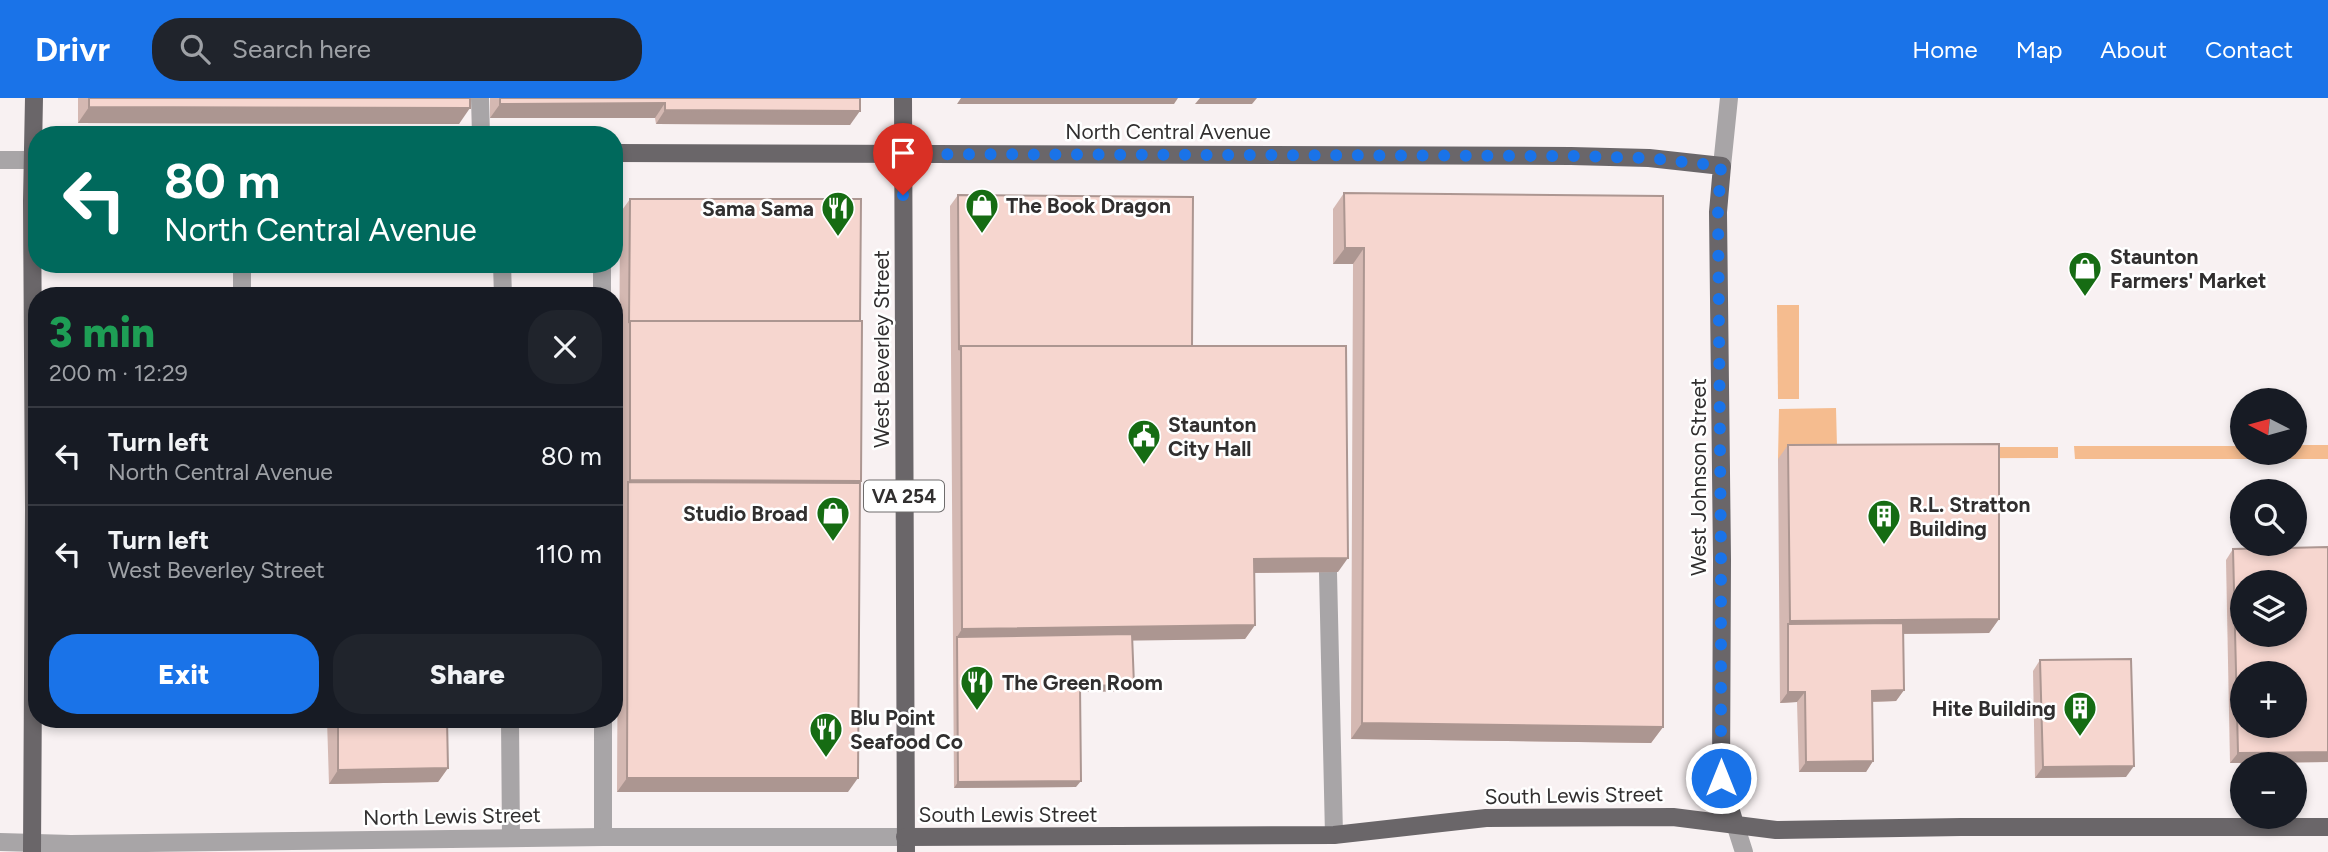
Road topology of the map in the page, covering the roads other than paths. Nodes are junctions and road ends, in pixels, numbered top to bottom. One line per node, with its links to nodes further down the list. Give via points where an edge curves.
1 (34, 98): 5 (main road)
2 (480, 98): 6 (street)
3 (903, 98): 8 (main road, West Beverley Street / VA 254)
4 (1729, 98): 11 (street, West Johnson Street)
5 (34, 126)
6 (481, 126)
7 (623, 153): 8 (main road, North Central Avenue)
8 (902, 154): 11 (main road, North Central Avenue, via 1572,156); 22 (main road, West Beverley Street / VA 254)
9 (0, 160): 10 (street)
10 (28, 160)
11 (1721, 166): 16 (main road, West Johnson Street, via 1721,778)
12 (1328, 572): 18 (street)
13 (33, 728): 23 (main road)
14 (510, 728): 20 (street)
15 (603, 728): 19 (street)
16 (1735, 824): 17 (main road, South Lewis Street, via 1776,830); 18 (main road, South Lewis Street, via 1673,817 1486,818); 24 (street, West Johnson Street)
17 (2328, 827)
18 (1334, 835): 22 (main road, South Lewis Street)
19 (603, 836): 20 (street, North Lewis Street); 22 (street, North Lewis Street)
20 (511, 838): 23 (street, North Lewis Street)
21 (0, 842): 23 (street, North Lewis Street)
22 (906, 845)
23 (32, 848)
24 (1744, 852)

